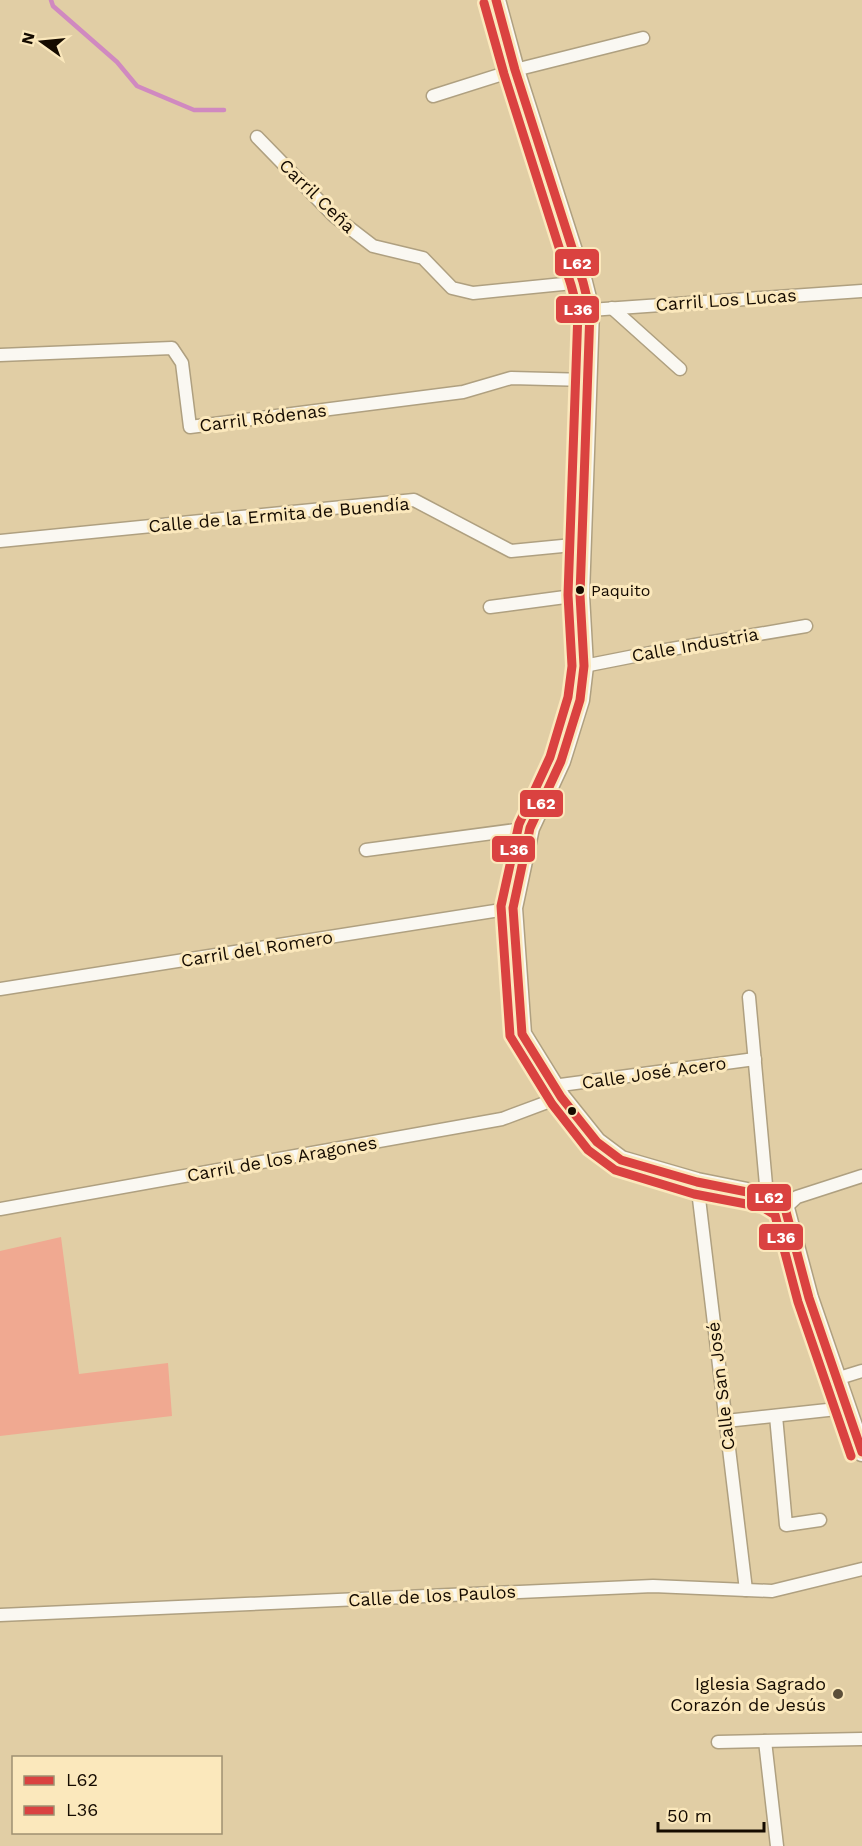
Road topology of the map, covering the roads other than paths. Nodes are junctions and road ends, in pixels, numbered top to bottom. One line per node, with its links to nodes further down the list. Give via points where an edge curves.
1 (496, 0): 3 (street)
2 (643, 38): 3 (street)
3 (515, 70): 4 (street); 6 (street)
4 (433, 96)
5 (257, 137): 6 (street, Carril Ceña, via 334,216 373,246 423,258 453,288 473,293)
6 (583, 282): 9 (street)
7 (862, 291): 8 (street, Carril Los Lucas)
8 (612, 308): 9 (street, Carril Los Lucas); 11 (street)
9 (590, 310): 12 (street)
10 (0, 355): 12 (street, Carril Ródenas, via 172,348 182,363 190,427 463,392 511,378)
11 (680, 369)
12 (588, 380): 14 (street)
13 (0, 540): 14 (street, Calle de la Ermita de Buendía, via 414,500 511,551)
14 (583, 544): 15 (street)
15 (580, 595): 16 (street); 18 (street)
16 (490, 607)
17 (806, 626): 18 (street, Calle Industria)
18 (584, 666): 19 (street, via 580,700 561,761)
19 (530, 828): 20 (street); 21 (street)
20 (366, 850)
21 (513, 908): 22 (street, Carril del Romero); 25 (street, via 522,1034)
22 (0, 989)
23 (749, 997): 24 (street)
24 (755, 1059): 25 (street, Calle José Acero); 28 (street)
25 (557, 1092): 27 (street, via 597,1142 621,1160); 30 (street, Carril de los Aragones, via 502,1119)
26 (862, 1176): 29 (street, via 797,1197)
27 (698, 1182): 28 (street); 35 (street, Calle San José)
28 (767, 1196): 29 (street)
29 (785, 1208): 32 (street)
30 (0, 1209)
31 (862, 1371): 32 (street)
32 (836, 1379): 33 (street)
33 (846, 1407): 34 (street); 36 (street)
34 (776, 1416): 35 (street); 37 (street, via 786,1526)
35 (726, 1421): 39 (street, Calle San José)
36 (862, 1452)
37 (820, 1520)
38 (862, 1569): 39 (street, Calle de los Paulos, via 772,1591)
39 (746, 1590): 40 (street, Calle de los Paulos, via 653,1586)
40 (0, 1615)
41 (862, 1739): 42 (street)
42 (765, 1741): 43 (street); 44 (street)
43 (718, 1742)
44 (777, 1846)

